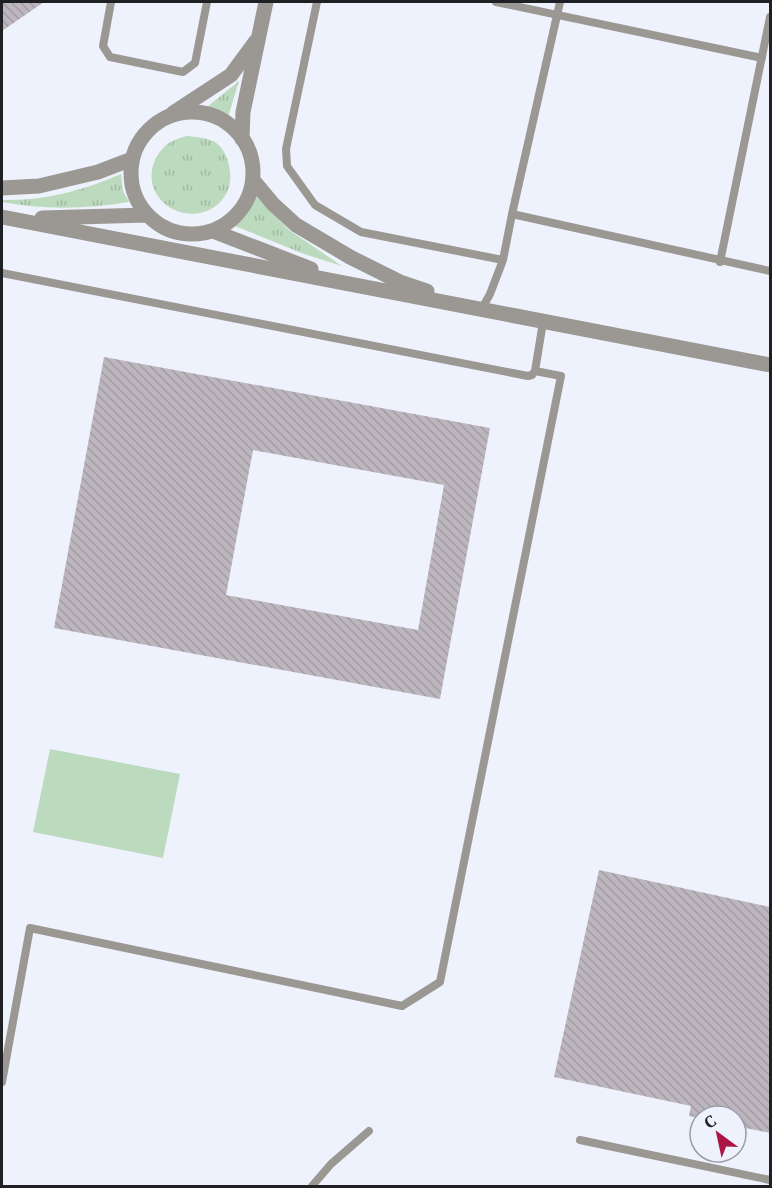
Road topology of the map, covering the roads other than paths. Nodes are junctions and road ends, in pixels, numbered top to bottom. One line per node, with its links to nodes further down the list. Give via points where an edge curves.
1 (111, 2): 2 (lane, via 103,46 110,57 183,72 195,63)
2 (207, 2)
3 (266, 2): 9 (street)
4 (316, 2): 20 (lane, via 286,148 287,166 315,205 361,232)
5 (496, 2): 7 (lane)
6 (560, 2): 7 (lane)
7 (558, 14): 10 (lane); 16 (lane)
8 (771, 17): 10 (lane)
9 (259, 36): 11 (street, via 231,75); 12 (street, via 243,112)
10 (762, 57): 21 (lane)
11 (166, 117): 12 (street, via 191,112 210,115 225,122); 13 (street, via 145,134)
12 (243, 139): 14 (street, via 249,149)
13 (132, 159): 15 (street, via 98,172 39,186); 17 (street, via 133,190)
14 (253, 180): 19 (street, via 241,210); 25 (street, via 296,225 350,257 400,282)
15 (2, 189)
16 (512, 214): 20 (lane); 21 (lane)
17 (147, 215): 18 (street); 19 (street, via 175,232)
18 (8, 218): 24 (street)
19 (213, 231): 24 (street)
20 (503, 260): 25 (lane)
21 (720, 262): 22 (lane)
22 (771, 271)
23 (2, 273): 28 (lane, via 528,376)
24 (347, 284): 25 (street)
25 (481, 310): 26 (street)
26 (543, 322): 27 (street); 28 (lane)
27 (771, 365)
28 (535, 371): 29 (lane, via 561,376 440,982 402,1006 30,928)
29 (2, 1082)
30 (369, 1131): 33 (lane)
31 (580, 1140): 32 (lane)
32 (771, 1180)
33 (312, 1186)

